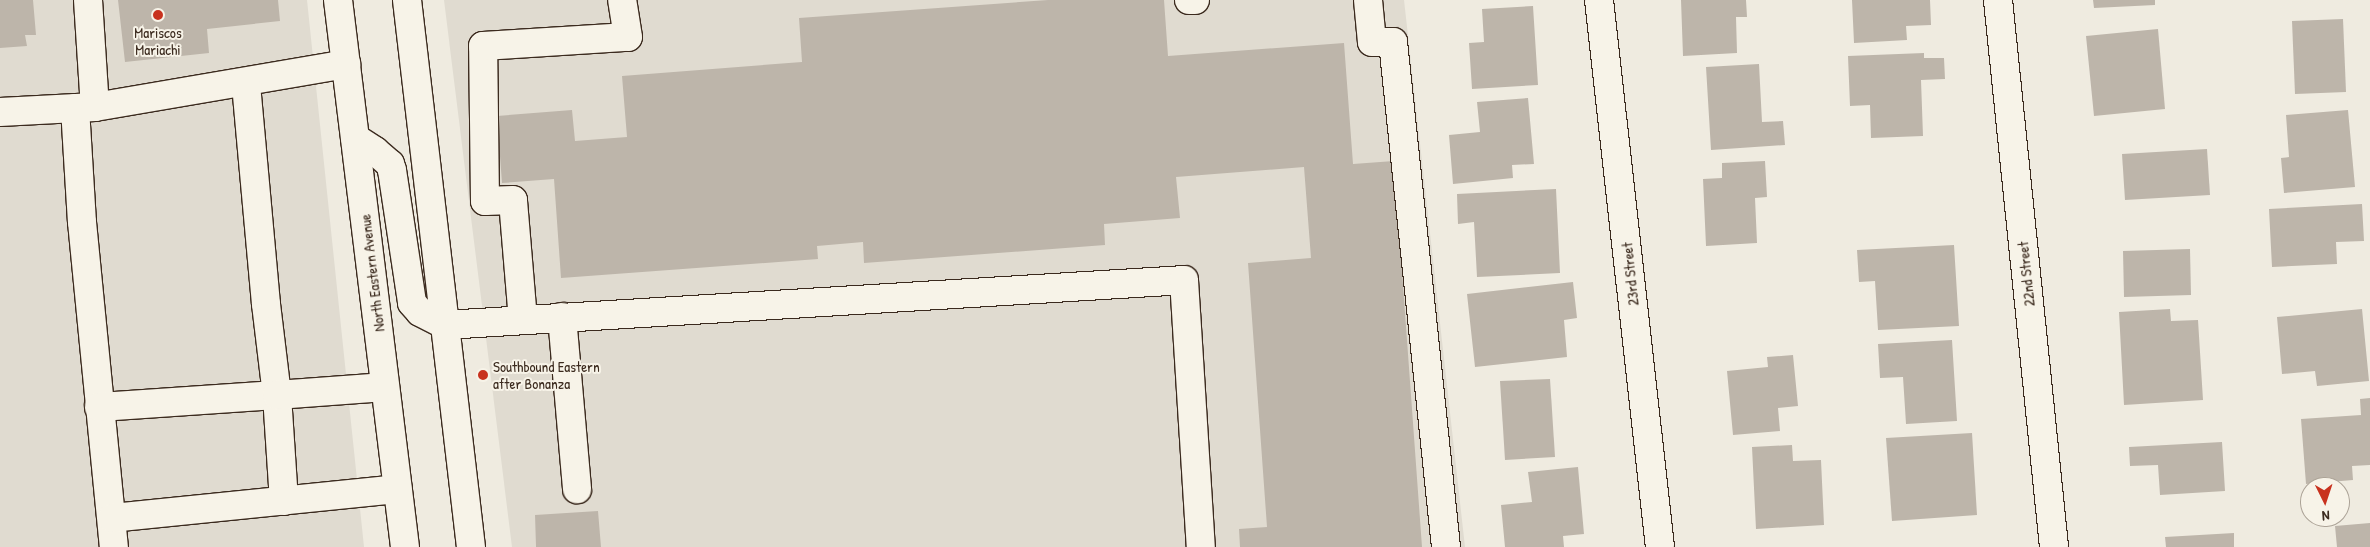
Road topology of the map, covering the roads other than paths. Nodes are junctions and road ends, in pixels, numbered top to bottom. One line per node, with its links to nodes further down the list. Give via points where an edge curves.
1 (88, 0): 12 (main road)
2 (338, 0): 10 (main road, North Eastern Avenue)
3 (407, 0): 17 (main road)
4 (622, 0): 16 (main road, via 628,37 483,46 485,201 513,200)
5 (1189, 0): 6 (main road)
6 (1195, 0)
7 (1368, 0): 29 (main road, via 1372,42 1393,42)
8 (1600, 0): 30 (main road, 23rd Street)
9 (1998, 0): 31 (main road, 22nd Street)
10 (346, 64): 11 (main road); 14 (main road, North Eastern Avenue)
11 (246, 83): 12 (main road); 19 (main road)
12 (85, 107): 13 (main road); 20 (main road, via 82,222)
13 (0, 112)
14 (355, 138): 17 (main road, via 392,170 412,303 420,312); 18 (main road, North Eastern Avenue)
15 (562, 317): 16 (main road); 22 (main road); 28 (main road, via 1184,280)
16 (523, 320): 17 (main road)
17 (445, 324): 27 (main road)
18 (385, 387): 19 (main road); 21 (main road, North Eastern Avenue)
19 (277, 395): 20 (main road); 23 (main road)
20 (99, 407): 24 (main road)
21 (398, 489): 23 (main road); 26 (main road, North Eastern Avenue)
22 (577, 489)
23 (284, 501): 24 (main road)
24 (112, 518): 25 (main road)
25 (114, 547)
26 (404, 547)
27 (471, 547)
28 (1201, 547)
29 (1446, 547)
30 (1660, 547)
31 (2054, 547)

